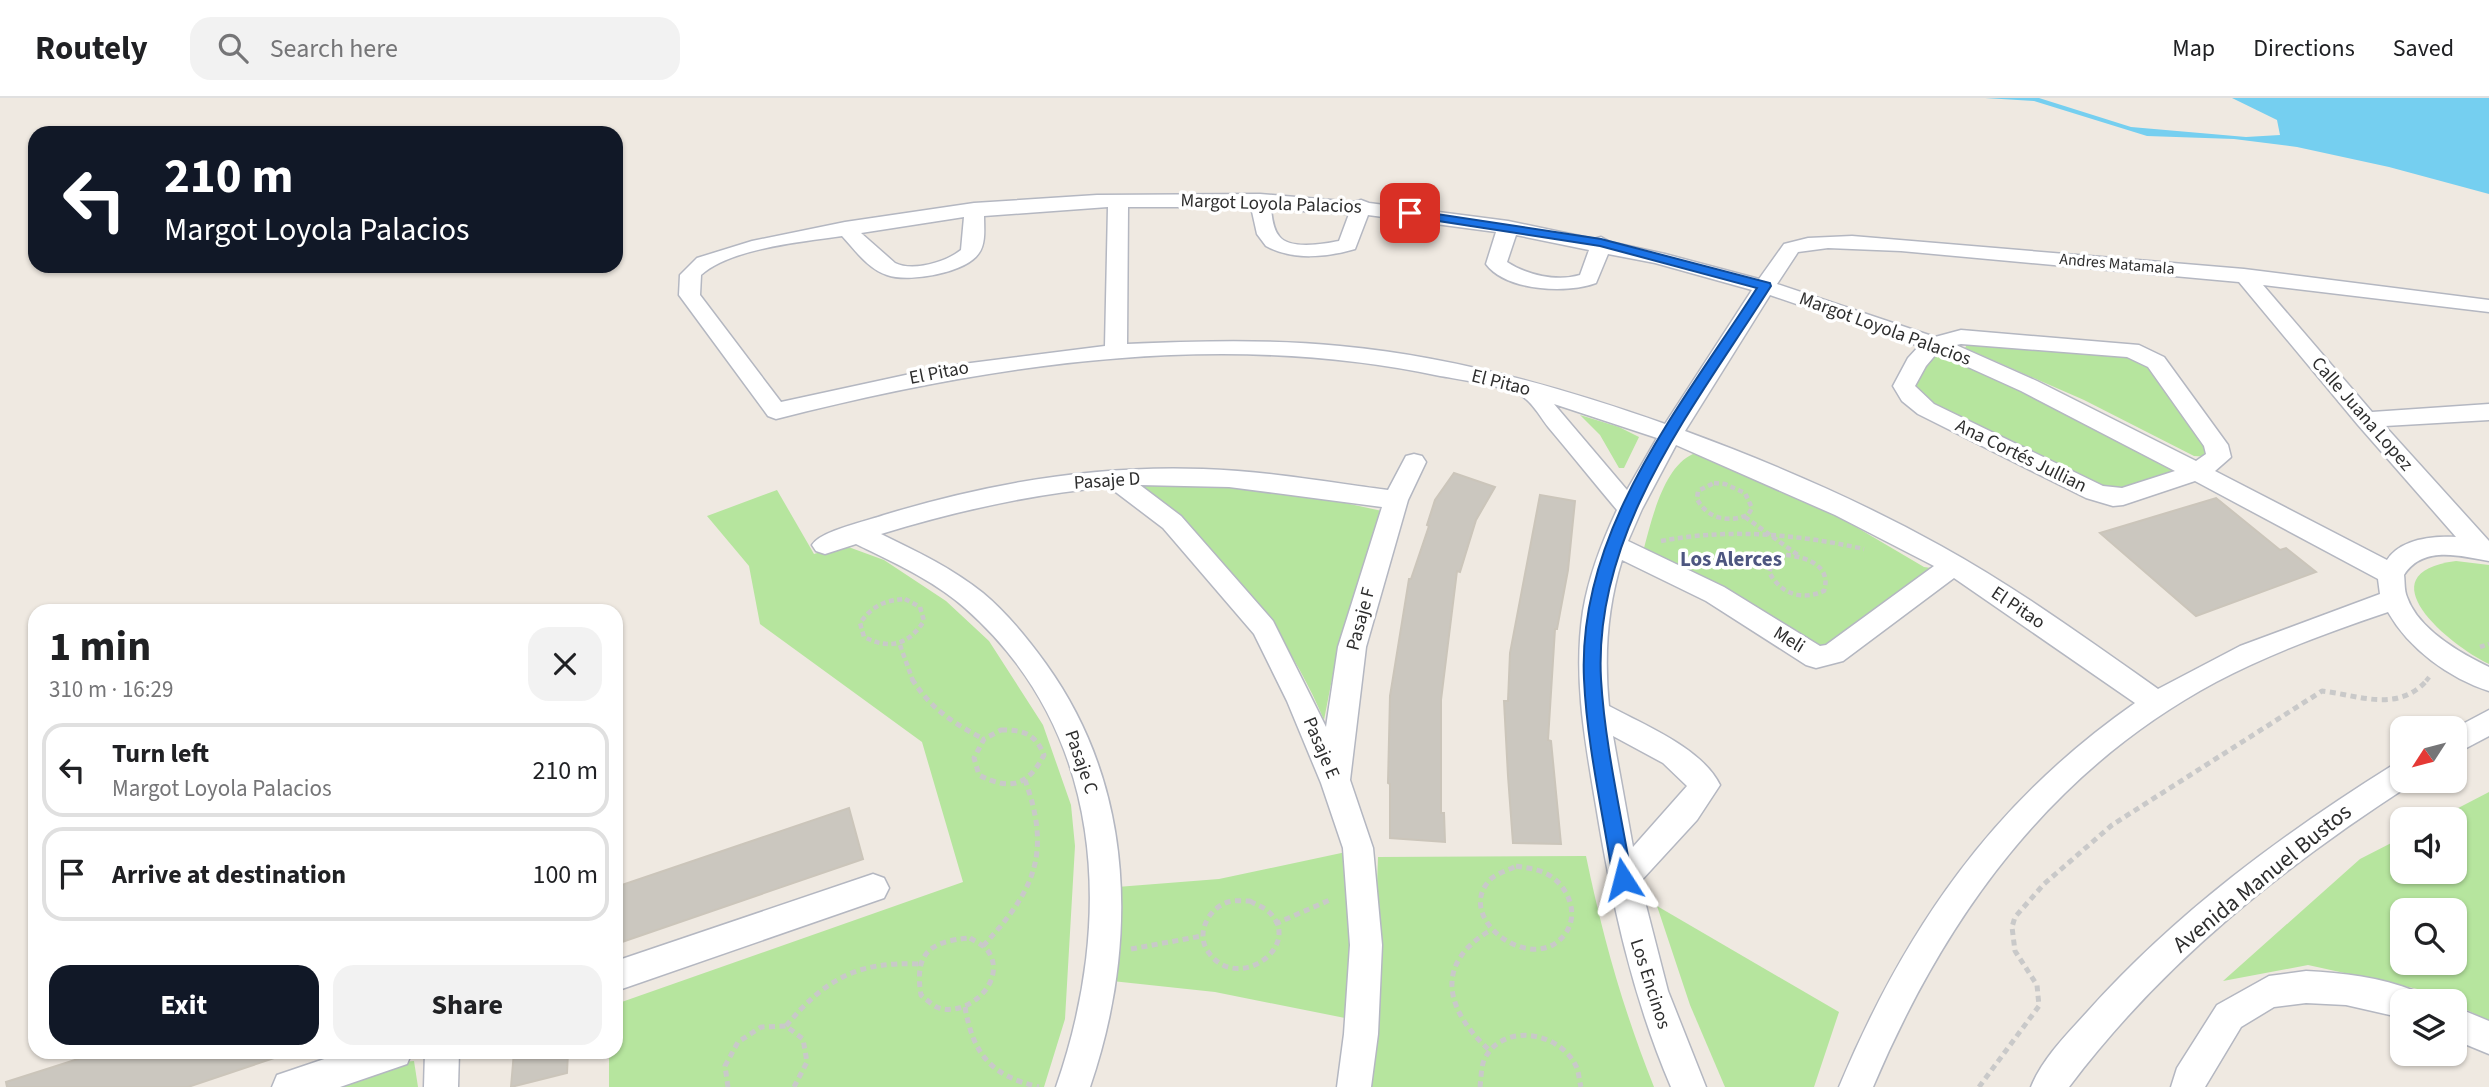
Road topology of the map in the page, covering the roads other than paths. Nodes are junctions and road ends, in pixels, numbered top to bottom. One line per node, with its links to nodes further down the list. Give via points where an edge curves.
1 (1260, 200): 2 (street, Margot Loyola Palacios); 3 (street, Margot Loyola Palacios); 3 (street, via 1273,243 1327,250 1348,245)
2 (1118, 201): 4 (street, Margot Loyola Palacios); 12 (street)
3 (1361, 206): 5 (street, Margot Loyola Palacios)
4 (974, 209): 6 (street, Margot Loyola Palacios); 6 (street, via 972,249 967,257 907,273 887,267)
5 (1508, 227): 7 (street, Margot Loyola Palacios); 7 (street, via 1496,264 1506,273 1564,286 1589,279)
6 (845, 228): 14 (street, Margot Loyola Palacios, via 713,258 694,270 688,281 690,295)
7 (1601, 243): 9 (street, Margot Loyola Palacios)
8 (2244, 275): 9 (street, Andres Matamala, via 1823,243 1791,248); 10 (street, Andres Matamala); 16 (street, Calle Juana Lopez)
9 (1765, 286): 11 (street, Margot Loyola Palacios); 17 (street, Los Encinos)
10 (2489, 306)
11 (1933, 344): 19 (street, Margot Loyola Palacios, via 2034,388); 19 (street, via 1961,337 2131,349 2144,355 2156,362 2216,445 2219,457); 19 (street, Ana Cortés Jullian, via 1904,386 1910,396 1926,409 2095,492 2113,498)
12 (1116, 351): 13 (street, El Pitao, via 1267,349 1372,356); 14 (street, El Pitao, via 975,366)
13 (1530, 390): 17 (street, El Pitao); 22 (street)
14 (776, 411)
15 (2489, 412): 16 (street)
16 (2366, 420): 26 (street, Calle Juana Lopez)
17 (1671, 433): 22 (street, Los Encinos); 27 (street, El Pitao, via 1851,511)
18 (1414, 462): 21 (street, Pasaje F)
19 (2197, 472): 28 (street, Margot Loyola Palacios)
20 (1114, 478): 21 (street, Pasaje D, via 1277,482); 23 (street, Pasaje D, via 992,495); 35 (street, Pasaje E, via 1172,522 1264,628)
21 (1395, 500): 35 (street, Pasaje F, via 1352,647)
22 (1628, 507): 25 (street, Los Encinos)
23 (856, 533): 24 (street, Pasaje D); 46 (street, Pasaje C, via 918,563 974,601 1021,648 1060,705 1089,772 1105,849 1107,936 1091,1031)
24 (825, 545)
25 (1615, 546): 27 (street, Meli, via 1715,594 1816,657 1833,654); 31 (street, Los Encinos, via 1595,620)
26 (2486, 551): 28 (street, via 2429,547 2403,556)
27 (1953, 565): 30 (street, El Pitao)
28 (2392, 587): 29 (street, via 2412,627 2444,655); 30 (street, via 2249,653)
29 (2489, 680)
30 (2156, 703): 49 (street, via 2109,736 2037,799 1965,882 1898,993)
31 (1595, 712): 36 (street, Los Encinos); 36 (street, via 1673,755 1705,785)
32 (2489, 722): 33 (street)
33 (2468, 734)
34 (2390, 782): 50 (street, Avenida Manuel Bustos, via 2338,814 2210,914 2105,1016)
35 (1336, 783): 47 (street, Pasaje E, via 1358,848 1366,945)
36 (1623, 879): 48 (street, Los Encinos, via 1652,998)
37 (873, 888): 38 (street)
38 (623, 974)
39 (2390, 999): 51 (street, via 2346,989 2306,987 2269,992 2229,1016)
40 (2467, 1028): 41 (street)
41 (2489, 1038)
42 (375, 1059): 44 (street)
43 (442, 1059): 45 (street)
44 (304, 1084)
45 (441, 1087)
46 (1073, 1087)
47 (1354, 1087)
48 (1689, 1087)
49 (1856, 1087)
50 (2048, 1087)
51 (2188, 1087)

